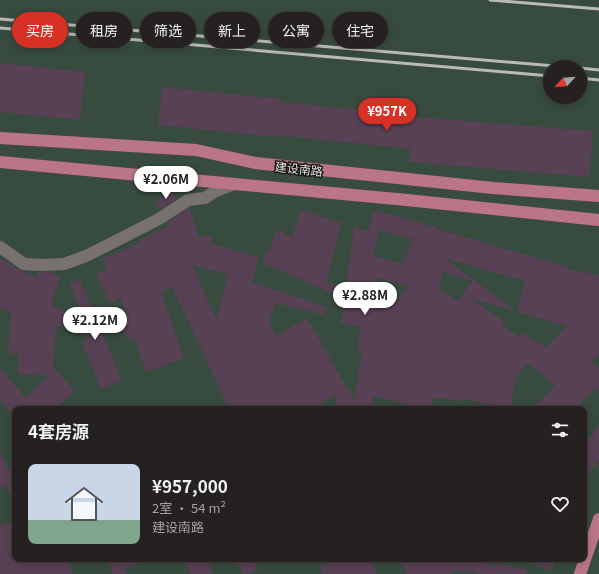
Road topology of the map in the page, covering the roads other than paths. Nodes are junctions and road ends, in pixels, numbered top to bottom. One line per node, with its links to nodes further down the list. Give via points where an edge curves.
1 (0, 138): 4 (main road, 建设南路, via 196,150 255,163 493,188)
2 (0, 162): 3 (main road, 建设南路)
3 (234, 184): 5 (main road, 建设南路); 6 (street, via 205,198 188,200 159,219 86,256 64,264 24,264)
4 (599, 196)
5 (599, 220)
6 (0, 247)
7 (599, 520): 8 (main road)
8 (587, 554)
9 (584, 562): 10 (main road)
10 (580, 574)

